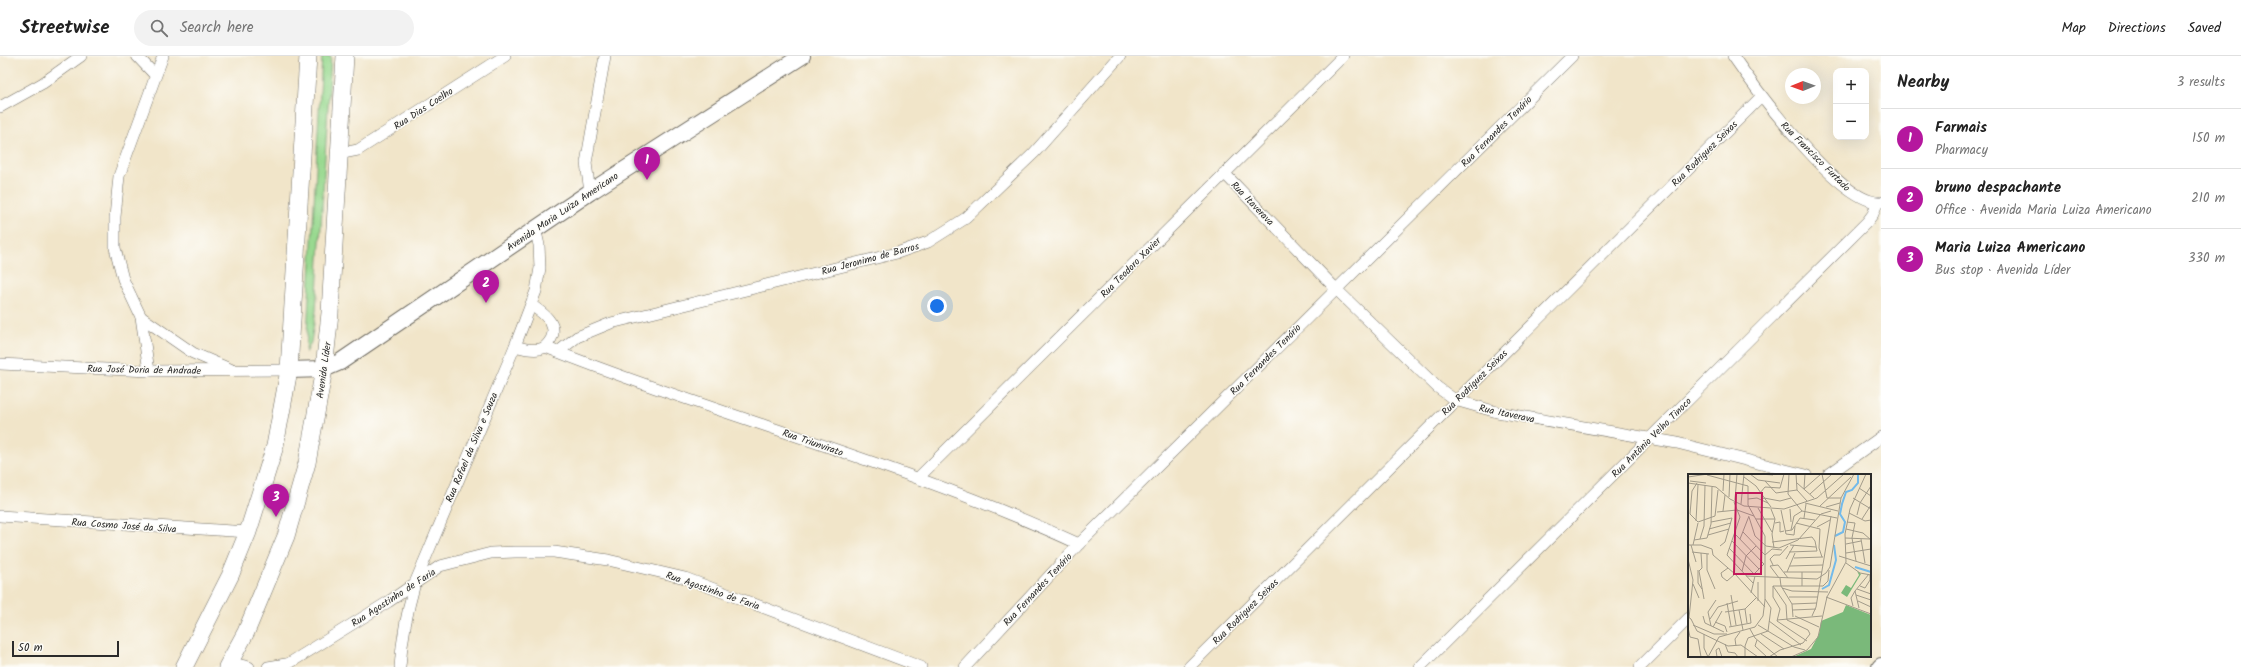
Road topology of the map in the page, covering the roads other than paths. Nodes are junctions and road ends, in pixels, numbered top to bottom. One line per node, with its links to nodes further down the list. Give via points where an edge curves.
1 (81, 56): 15 (street, via 43,83)
2 (137, 56): 13 (street)
3 (163, 56): 13 (street)
4 (308, 56): 30 (main road)
5 (345, 56): 16 (main road, Avenida Líder)
6 (505, 56): 16 (street, Rua Dias Coelho, via 358,150)
7 (605, 56): 18 (street, via 586,163)
8 (802, 56): 18 (main road, Avenida Maria Luiza Americano)
9 (1120, 56): 26 (street, Rua Jeronimo de Barros, via 1034,153 996,190 966,218 928,242 897,253 611,323 577,337)
10 (1344, 56): 17 (street, Rua Teodoro Xavier)
11 (1572, 56): 21 (street, Rua Fernandes Tenório)
12 (1733, 56): 14 (street, Rua Francisco Furtado)
13 (155, 76): 23 (street, via 119,176 115,217 115,248 123,279)
14 (1761, 97): 19 (street, Rua Francisco Furtado, via 1802,145 1855,194); 32 (street, Rua Rodriguez Seixas)
15 (2, 103)
16 (338, 154): 28 (main road, Avenida Líder, via 330,313)
17 (1224, 173): 21 (street, Rua Itaverava); 37 (street, Rua Teodoro Xavier)
18 (590, 192): 20 (main road, Avenida Maria Luiza Americano)
19 (1879, 203): 34 (street, Rua Antônio Velho Tinoco, via 1867,222)
20 (535, 228): 22 (street, Rua Rafael da Silva e Souza, via 540,268); 28 (main road, Avenida Maria Luiza Americano, via 340,362)
21 (1336, 288): 32 (street, Rua Itaverava, via 1437,387); 40 (street, Rua Fernandes Tenório)
22 (531, 305): 24 (street, Rua Rafael da Silva e Souza); 25 (street, via 546,315 552,326 552,337)
23 (141, 317): 29 (street, via 193,353); 31 (street)
24 (515, 346): 25 (street, via 533,350); 41 (street, Rua Rafael da Silva e Souza)
25 (545, 347): 26 (street, Rua Triunvirato)
26 (558, 352): 37 (street, Rua Triunvirato, via 603,370)
27 (0, 364): 31 (street, Rua José Doria de Andrade)
28 (324, 369): 30 (main road); 43 (main road, Avenida Líder, via 307,463 286,536 246,632)
29 (235, 370): 30 (street, Rua José Doria de Andrade); 31 (street, Rua José Doria de Andrade)
30 (289, 370): 39 (main road, via 275,446)
31 (149, 372)
32 (1456, 400): 34 (street, Rua Itaverava, via 1497,412); 51 (street, Rua Rodriguez Seixas)
33 (1881, 437): 36 (street)
34 (1648, 440): 35 (street, Rua Itaverava, via 1677,443); 52 (street, Rua Antônio Velho Tinoco)
35 (1802, 474)
36 (1829, 474)
37 (918, 478): 40 (street, Rua Triunvirato)
38 (0, 516): 39 (street, Rua Cosmo José da Silva)
39 (248, 532): 45 (main road, via 222,594)
40 (1079, 544): 50 (street, Rua Fernandes Tenório)
41 (415, 583): 44 (street, Rua Agostinho de Faria); 48 (street, Rua Rafael da Silva e Souza, via 401,640); 49 (street, Rua Agostinho de Faria, via 440,566 491,554 554,552 608,560 685,578)
42 (1688, 619): 53 (street)
43 (228, 665): 46 (street)
44 (285, 666): 47 (street, Rua Agostinho de Faria)
45 (184, 667)
46 (249, 667)
47 (268, 667)
48 (400, 667)
49 (921, 667)
50 (965, 667)
51 (1189, 667)
52 (1420, 667)
53 (1640, 667)

